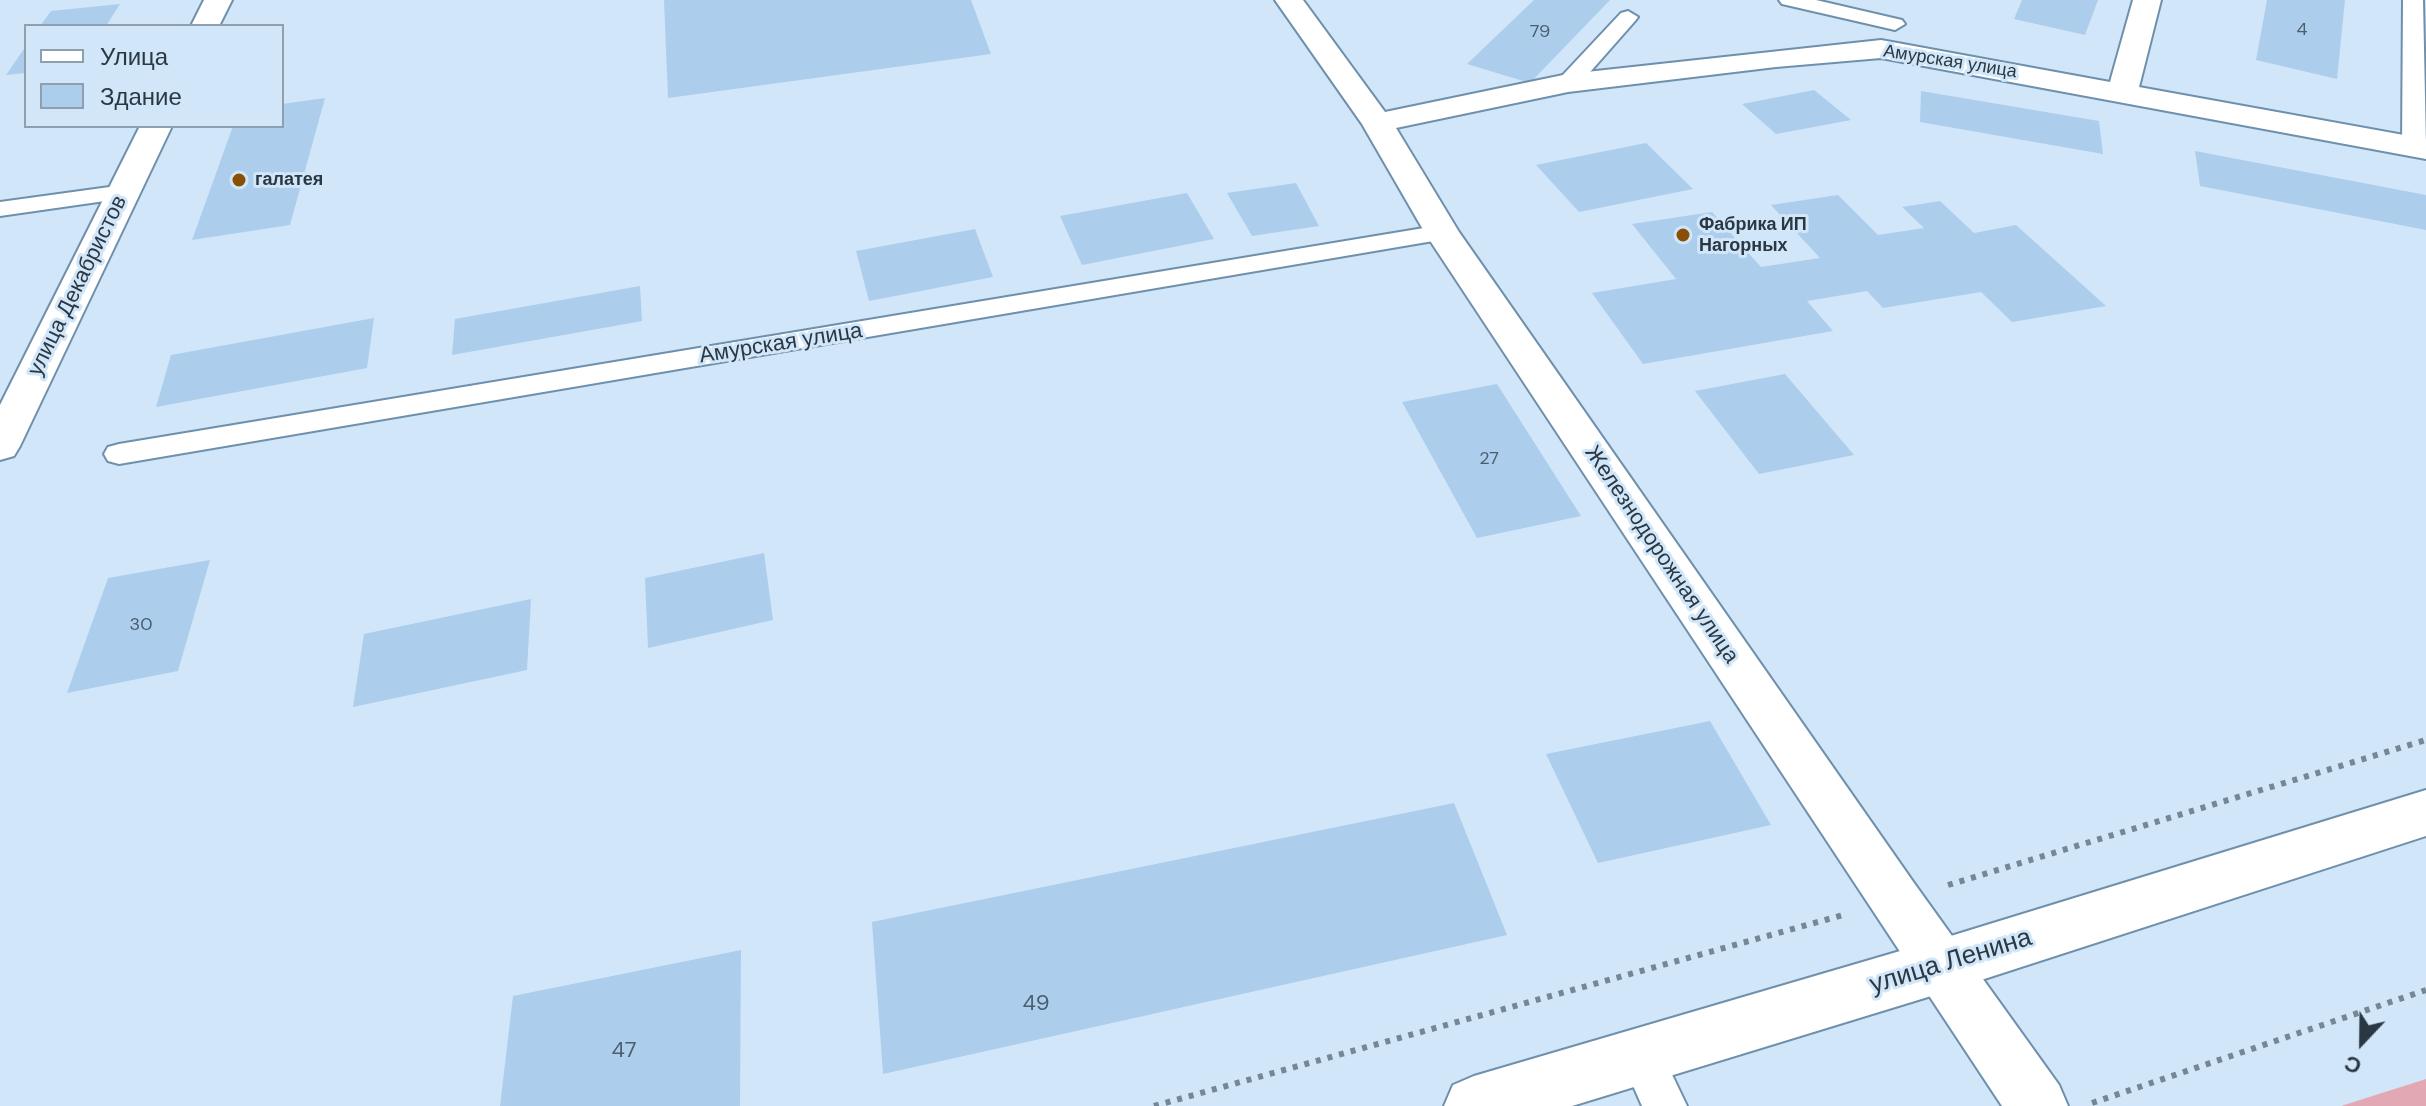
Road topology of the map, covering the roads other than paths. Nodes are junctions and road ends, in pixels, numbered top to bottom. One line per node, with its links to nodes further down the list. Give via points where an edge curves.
1 (218, 0): 8 (street)
2 (1289, 0): 12 (street, Железнодорожная улица)
3 (1789, 0): 9 (lane)
4 (1909, 0): 9 (lane)
5 (2147, 0): 11 (street)
6 (2413, 0): 14 (lane)
7 (1628, 17): 10 (lane)
8 (206, 24)
9 (1888, 37): 10 (street, Амурская улица, via 1776,58); 11 (street, Амурская улица)
10 (1568, 83): 12 (street, Амурская улица)
11 (2123, 91): 14 (street, Амурская улица)
12 (1377, 123): 17 (street, Железнодорожная улица)
13 (155, 128): 15 (street, улица Декабристов)
14 (2420, 148)
15 (124, 192): 16 (lane); 18 (street, улица Декабристов)
16 (0, 209)
17 (1442, 233): 19 (lane, Амурская улица); 21 (street, Железнодорожная улица)
18 (0, 446)
19 (119, 454)
20 (2426, 813): 21 (street, улица Ленина)
21 (1941, 966): 22 (street, улица Ленина); 25 (street, Железнодорожная улица)
22 (1641, 1056): 23 (street, улица Ленина); 24 (lane)
23 (1474, 1106)
24 (1665, 1106)
25 (2038, 1106)

